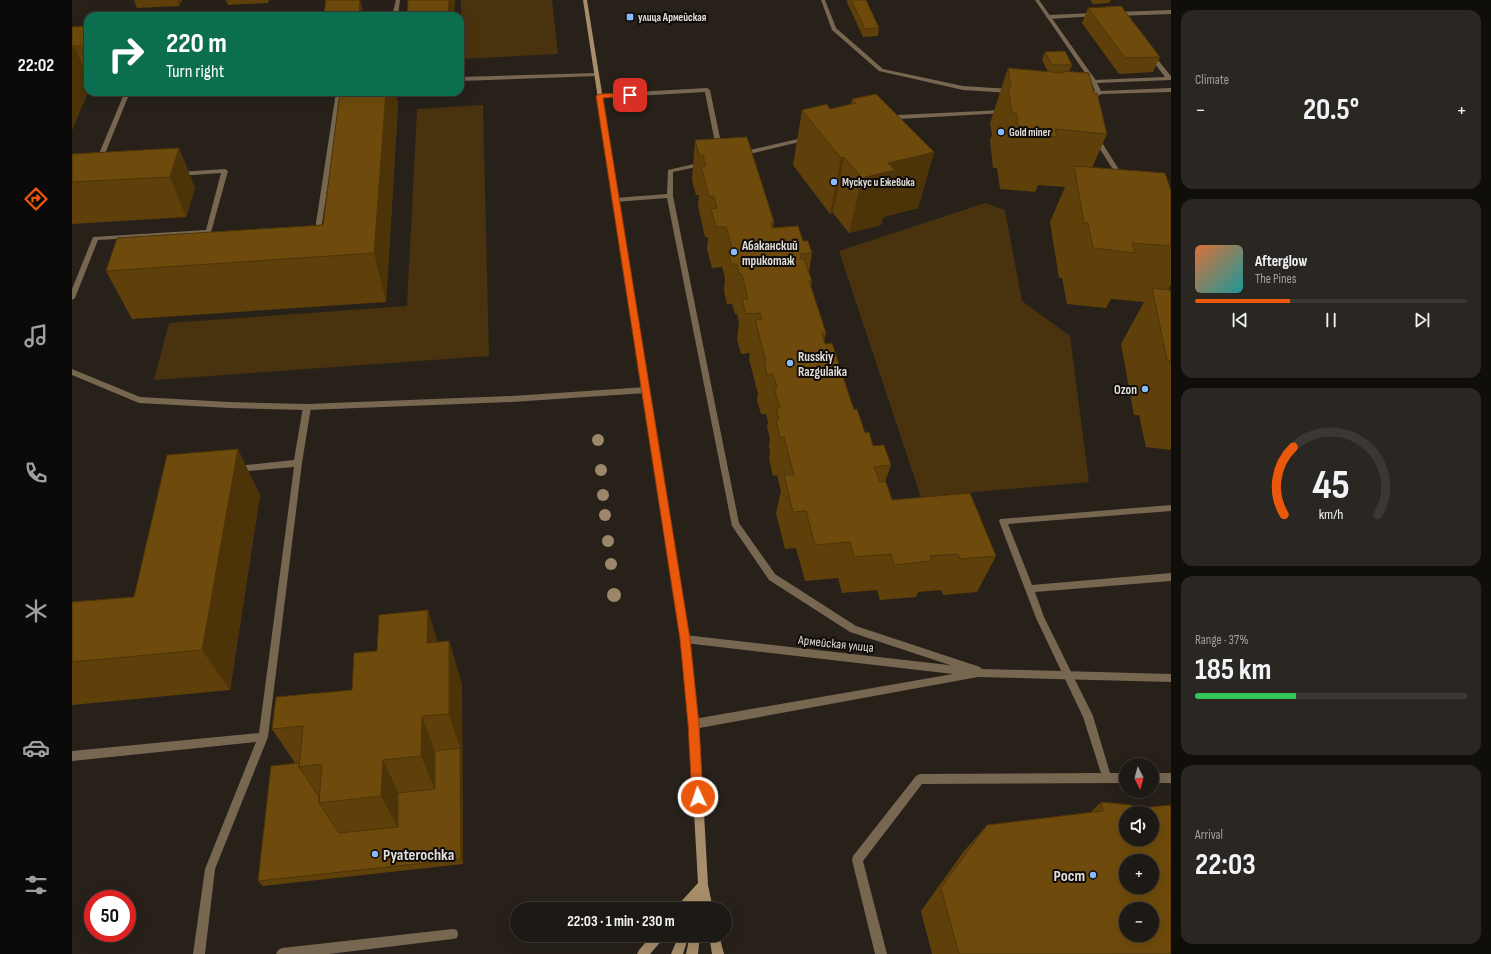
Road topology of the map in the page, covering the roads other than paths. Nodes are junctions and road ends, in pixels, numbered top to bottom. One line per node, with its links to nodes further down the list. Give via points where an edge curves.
1 (398, 0): 5 (street)
2 (585, 0): 13 (main road)
3 (824, 0): 18 (street, via 834,29 881,70 963,88)
4 (1037, 0): 10 (street)
5 (396, 12)
6 (1171, 12): 8 (street)
7 (1111, 14): 8 (street)
8 (1119, 14): 11 (street)
9 (1104, 15): 10 (street)
10 (1049, 17): 16 (street)
11 (1124, 20)
12 (1146, 49): 14 (street)
13 (596, 75): 15 (street); 23 (main road)
14 (1170, 78): 16 (street)
15 (464, 79)
16 (1094, 82): 19 (street)
17 (1171, 90): 19 (street)
18 (1017, 91)
19 (1099, 92): 20 (street); 24 (street)
20 (1078, 94)
21 (126, 96): 32 (street)
22 (338, 96): 39 (street)
23 (600, 96): 29 (street, via 707,90); 36 (main road)
24 (1088, 100)
25 (1014, 112): 26 (street, via 898,117)
26 (883, 121)
27 (1093, 135): 34 (street)
28 (814, 137): 30 (street)
29 (717, 138)
30 (731, 157)
31 (708, 162): 35 (street, via 670,171)
32 (95, 171)
33 (171, 174): 37 (street, via 225,171)
34 (1128, 187)
35 (670, 196): 36 (street); 50 (street, via 735,524 772,577 853,630)
36 (615, 200): 42 (main road)
37 (209, 232): 38 (street); 40 (street, via 95,238)
38 (205, 246)
39 (316, 246)
40 (72, 298)
41 (72, 372): 43 (street, via 139,400)
42 (646, 390): 43 (street, via 512,399); 49 (main road)
43 (307, 407): 44 (street)
44 (298, 464): 45 (street); 54 (street)
45 (227, 469)
46 (1171, 508): 48 (street, via 1003,521)
47 (1171, 577): 48 (street)
48 (1029, 589): 51 (street)
49 (685, 639): 50 (street, Армейская улица); 53 (main road)
50 (984, 673): 51 (street, Армейская улица); 53 (street, Армейская улица)
51 (1068, 675): 52 (street, Армейская улица); 56 (street, via 1088,716)
52 (1171, 678)
53 (694, 724): 60 (main road)
54 (263, 737): 55 (street); 70 (street, via 210,869)
55 (72, 756)
56 (1107, 778): 57 (street); 76 (street, via 920,779 857,860)
57 (1119, 778)
58 (1159, 778): 59 (street)
59 (1171, 778)
60 (702, 885): 61 (main road); 62 (main road); 63 (main road); 64 (main road)
61 (688, 902)
62 (696, 902)
63 (700, 902)
64 (706, 902)
65 (453, 934): 71 (street)
66 (653, 942): 72 (main road)
67 (681, 942): 73 (main road)
68 (694, 942): 74 (main road)
69 (715, 942): 75 (main road)
70 (199, 954)
71 (282, 954)
72 (643, 954)
73 (677, 954)
74 (692, 954)
75 (718, 954)
76 (881, 954)

